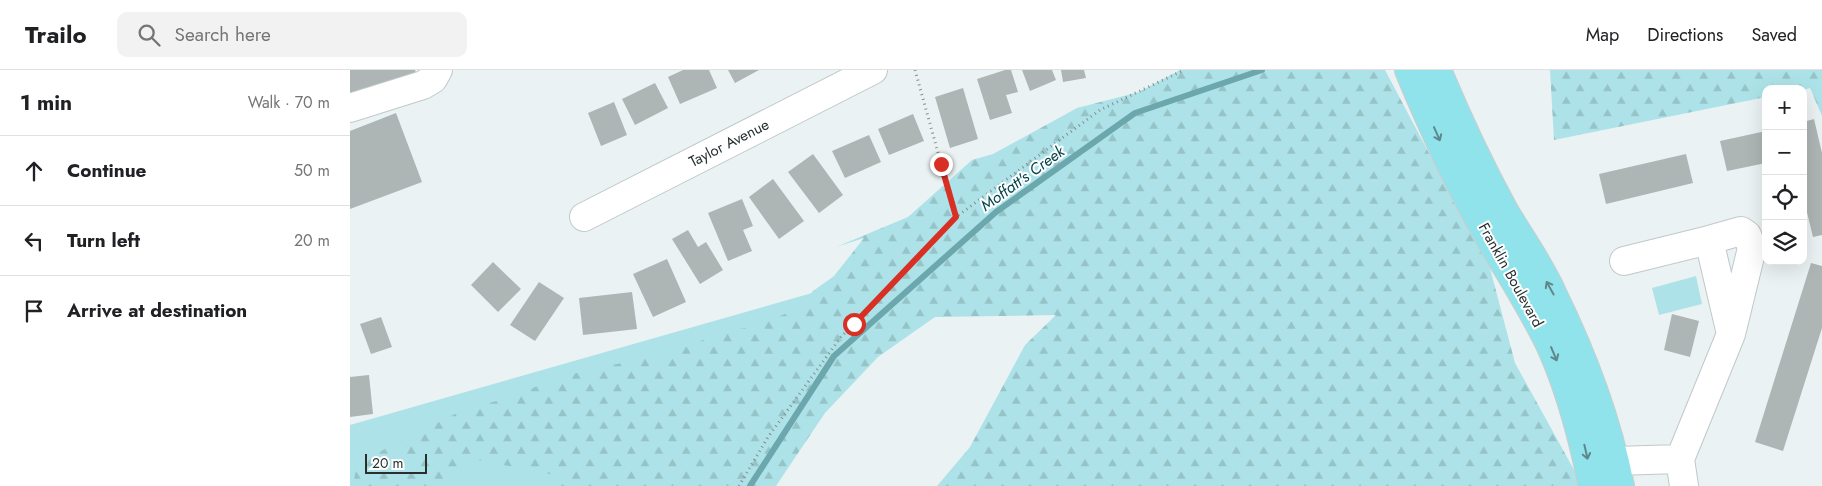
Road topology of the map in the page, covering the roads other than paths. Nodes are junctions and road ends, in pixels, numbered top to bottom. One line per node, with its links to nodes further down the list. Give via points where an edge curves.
1 (438, 70): 5 (street, via 433,79 423,85)
2 (873, 70): 6 (street, Taylor Avenue)
3 (1441, 79): 11 (main road, Franklin Boulevard, one-way to 3, via 1588,374 1566,322 1552,291 1479,162)
4 (1413, 80): 12 (main road, Franklin Boulevard, one-way to 12, via 1455,172 1553,351 1578,419)
5 (350, 108)
6 (584, 217)
7 (1709, 240): 8 (street); 9 (street); 9 (street, via 1741,231 1747,235 1752,248)
8 (1624, 261)
9 (1731, 334): 10 (street)
10 (1680, 458): 11 (street); 13 (street)
11 (1618, 474)
12 (1594, 486)
13 (1684, 486)

